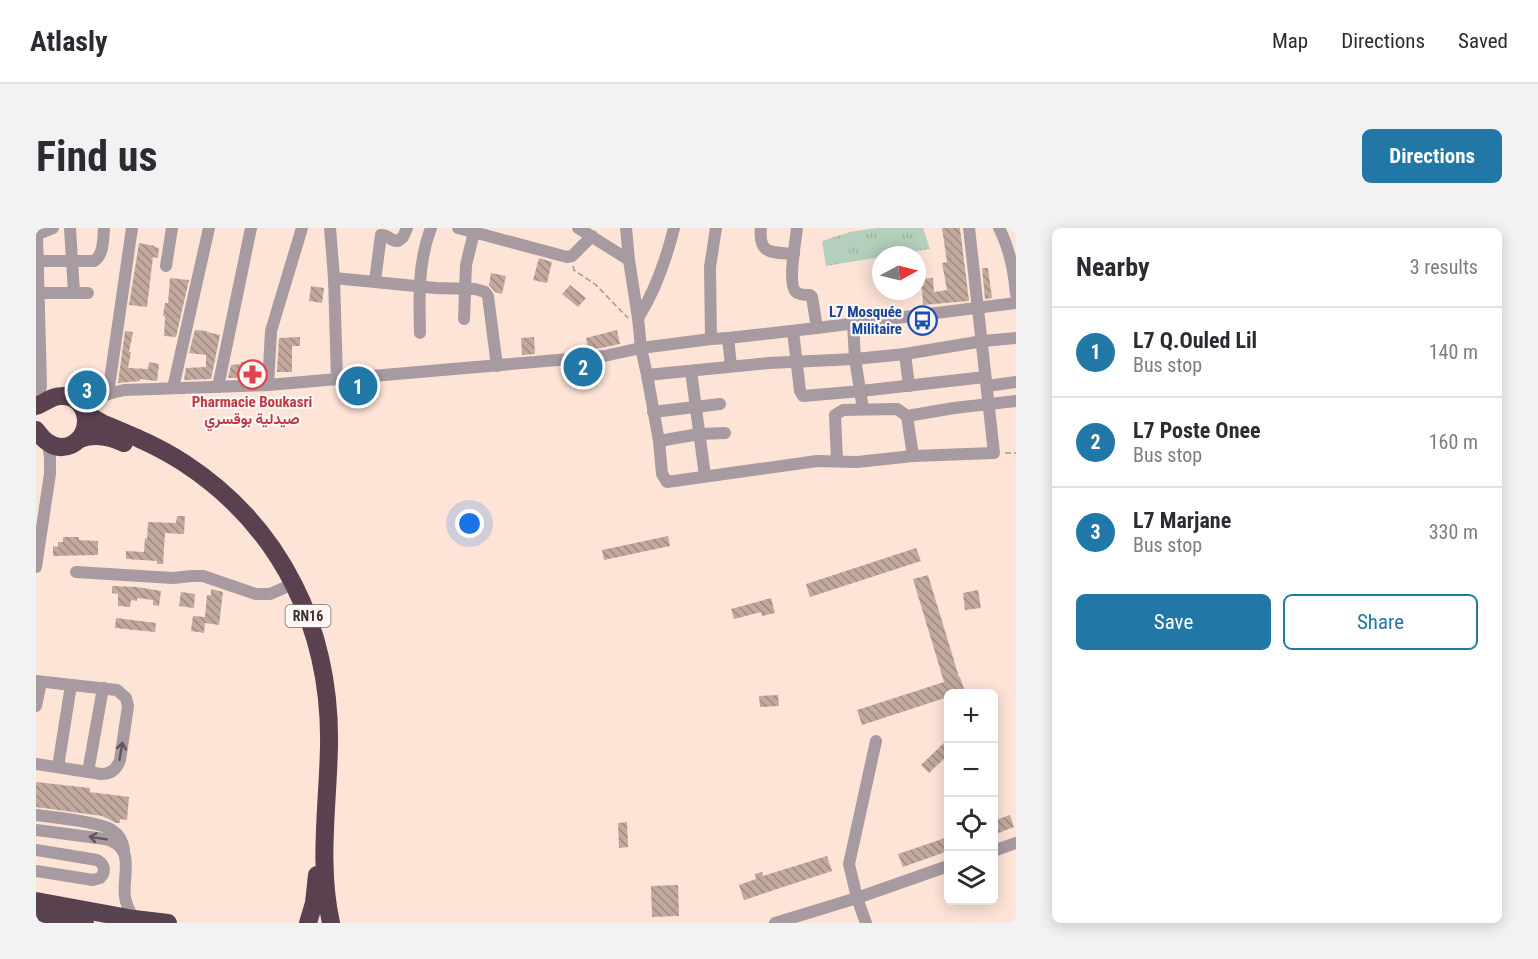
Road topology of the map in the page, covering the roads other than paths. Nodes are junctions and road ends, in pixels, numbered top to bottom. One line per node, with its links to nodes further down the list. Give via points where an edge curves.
1 (52, 228): 22 (street)
2 (70, 228): 27 (street)
3 (104, 228): 27 (street, via 97,260)
4 (132, 228): 65 (street)
5 (172, 228): 28 (street)
6 (208, 228): 63 (street)
7 (251, 228): 62 (street)
8 (302, 228): 60 (street, via 271,331)
9 (330, 228): 29 (street)
10 (407, 228): 30 (street, via 396,242 384,235 380,237)
11 (431, 228): 31 (street)
12 (458, 228): 21 (street)
13 (579, 228): 23 (street)
14 (626, 228): 25 (street)
15 (674, 228): 41 (street, via 657,283)
16 (716, 228): 47 (street, via 710,267)
17 (761, 228): 24 (street, via 760,243 766,250)
18 (797, 228): 24 (street)
19 (969, 228): 38 (street)
20 (999, 228): 36 (street, via 1010,256)
21 (474, 232): 23 (street, via 565,256 572,256); 32 (street)
22 (37, 235): 26 (street)
23 (592, 236): 25 (street)
24 (794, 254): 42 (street, via 793,286 795,292 812,297)
25 (629, 260): 41 (street)
26 (37, 261): 27 (street); 33 (street)
27 (72, 261): 34 (street)
28 (166, 266)
29 (334, 278): 30 (street); 57 (street)
30 (375, 281): 31 (street)
31 (420, 286): 32 (street); 44 (street)
32 (464, 289): 39 (street); 53 (street, via 487,293)
33 (38, 293): 34 (street); 66 (street)
34 (74, 293): 35 (street)
35 (88, 293)
36 (1016, 294)
37 (1016, 303): 38 (street)
38 (977, 307): 40 (street); 48 (street)
39 (464, 319)
40 (854, 323): 42 (street); 51 (street)
41 (638, 324): 49 (street)
42 (818, 328): 43 (street)
43 (793, 331): 45 (street); 52 (street)
44 (420, 333)
45 (728, 338): 47 (street); 54 (street)
46 (1016, 338): 48 (street)
47 (711, 339): 49 (street)
48 (983, 341): 50 (street); 58 (street)
49 (640, 348): 53 (street, via 604,356); 56 (street)
50 (905, 354): 51 (street); 61 (street)
51 (855, 359): 52 (street); 64 (street)
52 (797, 362): 54 (street); 64 (street, via 803,396)
53 (497, 366): 57 (street)
54 (730, 366): 55 (street)
55 (692, 371): 56 (street); 70 (street)
56 (647, 375): 73 (street)
57 (337, 379): 60 (street)
58 (986, 382): 59 (street); 61 (street); 69 (street)
59 (1016, 382)
60 (268, 385): 62 (street)
61 (909, 386): 64 (street)
62 (218, 387): 63 (street)
63 (173, 388): 65 (street)
64 (861, 392): 71 (street)
65 (108, 394): 72 (street)
66 (38, 401): 72 (highway, RN16, via 60,396 72,398); 77 (highway, via 36,417)
67 (1016, 401): 69 (street)
68 (720, 404): 70 (street)
69 (989, 404): 74 (street); 80 (street, via 994,453)
70 (696, 407): 73 (street); 76 (street)
71 (863, 410): 74 (street, via 897,409); 81 (street, via 843,410 835,415)
72 (84, 411): 79 (highway, via 86,428); 115 (highway, RN16, via 154,445 210,481 257,528 294,585 314,632 328,707 325,835)
73 (654, 412): 78 (street)
74 (906, 416): 80 (street)
75 (725, 433): 76 (street)
76 (699, 434): 78 (street); 83 (street)
77 (41, 435): 79 (highway, RN16, via 57,446); 82 (street, via 50,458)
78 (659, 441): 83 (street, via 662,474 667,482)
79 (74, 443): 82 (street); 86 (highway, RN16, via 89,435 117,440 196,483 248,532)
80 (913, 456): 81 (street)
81 (837, 461): 83 (street)
82 (50, 474): 84 (street)
83 (705, 476)
84 (36, 567)
85 (76, 572): 86 (street, via 173,579 203,576 256,594)
86 (284, 588): 113 (highway, RN16, via 309,654 318,718 316,880)
87 (38, 681): 88 (street); 90 (street)
88 (71, 685): 89 (street); 93 (street)
89 (102, 688): 94 (street); 94 (street, one-way to 89, via 110,773 120,760 128,702 117,690)
90 (36, 706)
91 (876, 741): 106 (street, via 849,864)
92 (36, 764): 93 (street)
93 (57, 767): 94 (street)
94 (88, 772)
95 (36, 814): 103 (street, via 110,828 121,839)
96 (36, 830): 97 (street)
97 (52, 832): 98 (street); 101 (street)
98 (71, 835): 102 (street); 103 (street, one-way to 98, via 110,840)
99 (1016, 843): 100 (street)
100 (998, 848)
101 (42, 851): 102 (street)
102 (68, 855): 105 (street, via 97,860 104,868 103,876 93,880)
103 (124, 855): 109 (street, via 125,897)
104 (944, 867): 106 (street)
105 (36, 871)
106 (857, 897): 110 (street); 116 (street)
107 (36, 902): 109 (highway)
108 (36, 915): 111 (highway)
109 (134, 919): 112 (highway)
110 (866, 922)
111 (84, 923)
112 (168, 923)
113 (310, 923): 114 (highway, RN16)
114 (323, 923)
115 (331, 923)
116 (776, 923)

